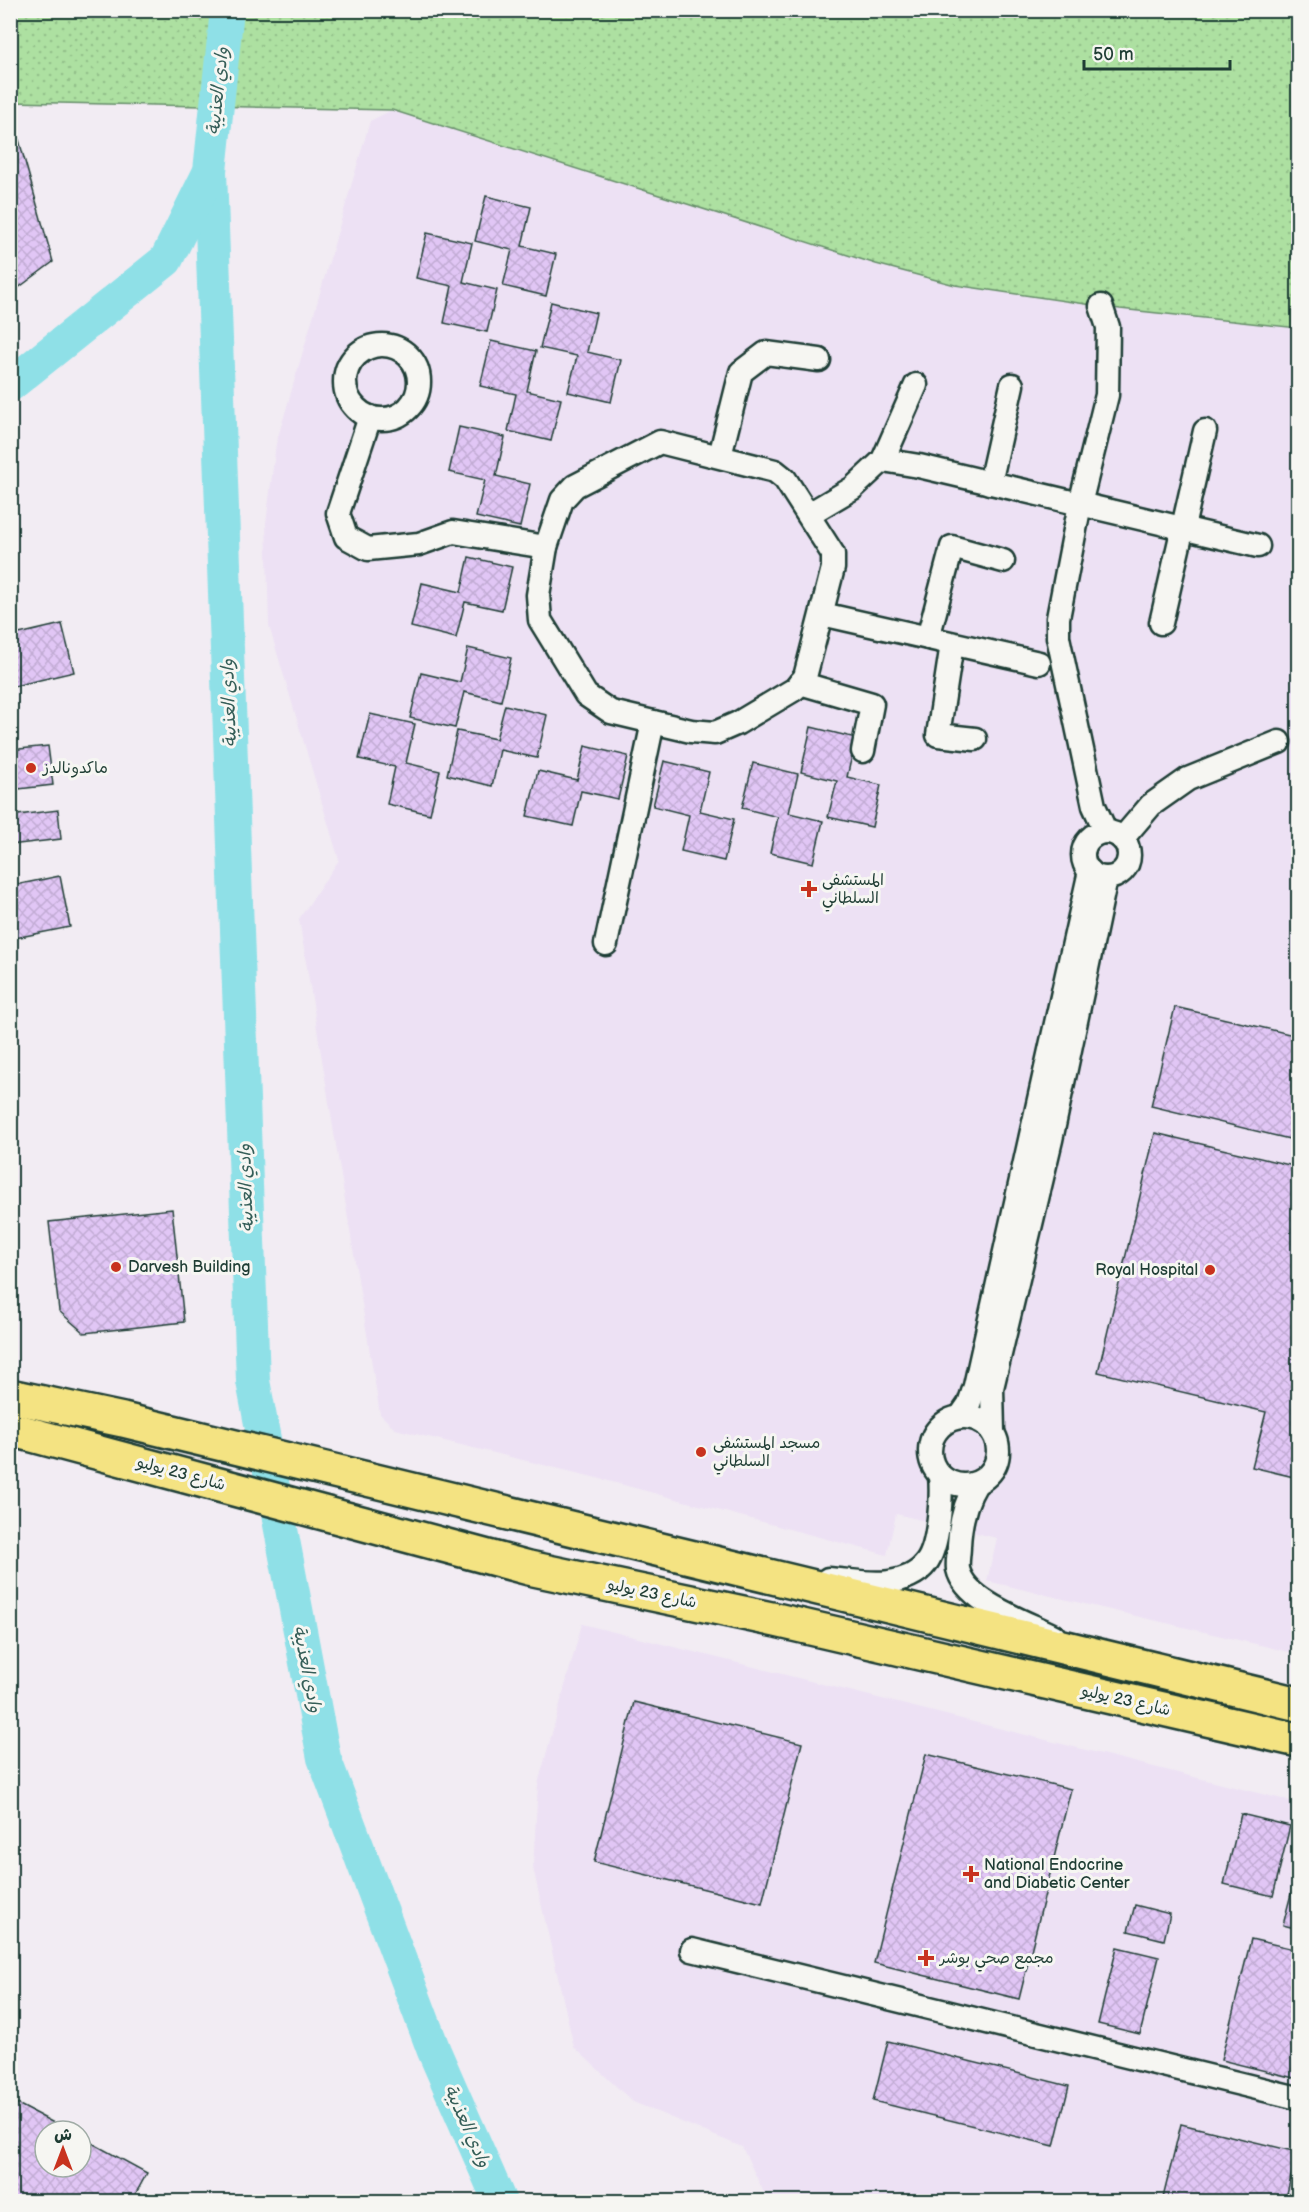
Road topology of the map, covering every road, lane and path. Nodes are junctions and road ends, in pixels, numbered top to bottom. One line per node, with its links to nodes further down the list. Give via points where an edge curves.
1 (1101, 306): 10 (street, via 1108,327 1107,395)
2 (819, 360): 7 (street, via 766,353 741,372)
3 (916, 386): 8 (street)
4 (1012, 386): 9 (street)
5 (370, 417): 14 (street, via 338,513 346,537 368,549 420,544 453,532)
6 (1205, 431): 12 (street)
7 (720, 456): 11 (street, via 775,471); 14 (street, via 672,443 650,446 575,486 562,500)
8 (883, 460): 9 (street); 11 (street, via 853,488)
9 (990, 483): 10 (street)
10 (1080, 504): 12 (street); 26 (street, via 1058,618 1058,637 1094,806)
11 (809, 514): 16 (street, via 833,554)
12 (1183, 528): 13 (street); 17 (street)
13 (1258, 546)
14 (546, 547): 22 (street, via 538,595 540,620 586,694 611,712)
15 (1003, 561): 18 (street, via 952,547)
16 (822, 614): 18 (street); 21 (street)
17 (1161, 623)
18 (928, 638): 19 (street)
19 (952, 644): 20 (street); 23 (street, via 938,735)
20 (1039, 663)
21 (800, 683): 22 (street, via 738,723 715,733); 25 (street, via 872,704)
22 (653, 722): 28 (street)
23 (975, 739)
24 (1279, 742): 26 (street, via 1188,779)
25 (863, 751)
26 (1114, 835): 27 (street, via 1092,837 1084,848 1084,861); 27 (street, via 1128,848 1128,862 1119,874)
27 (1098, 875): 31 (street, via 975,1386); 34 (street, via 1051,1140 992,1388)
28 (606, 944)
29 (10, 1378): 32 (main road, via 135,1413)
30 (10, 1396): 32 (main road)
31 (960, 1417): 34 (street, via 979,1420); 37 (street, via 941,1425 930,1443 933,1466)
32 (154, 1427): 39 (main road)
33 (10, 1429): 36 (main road, شارع 23 يوليو)
34 (993, 1432): 38 (street, via 998,1460 986,1478)
35 (10, 1451): 36 (main road, via 86,1469)
36 (137, 1462): 42 (main road, شارع 23 يوليو, via 529,1568)
37 (940, 1476): 38 (street, via 957,1485); 39 (street, via 941,1494 929,1561 918,1572 888,1582)
38 (976, 1484): 40 (street, via 959,1534 958,1569 968,1588 987,1603)
39 (760, 1575): 40 (main road)
40 (1080, 1649): 41 (main road)
41 (1299, 1704)
42 (1298, 1740)
43 (692, 1950): 44 (street)
44 (1299, 2098)

